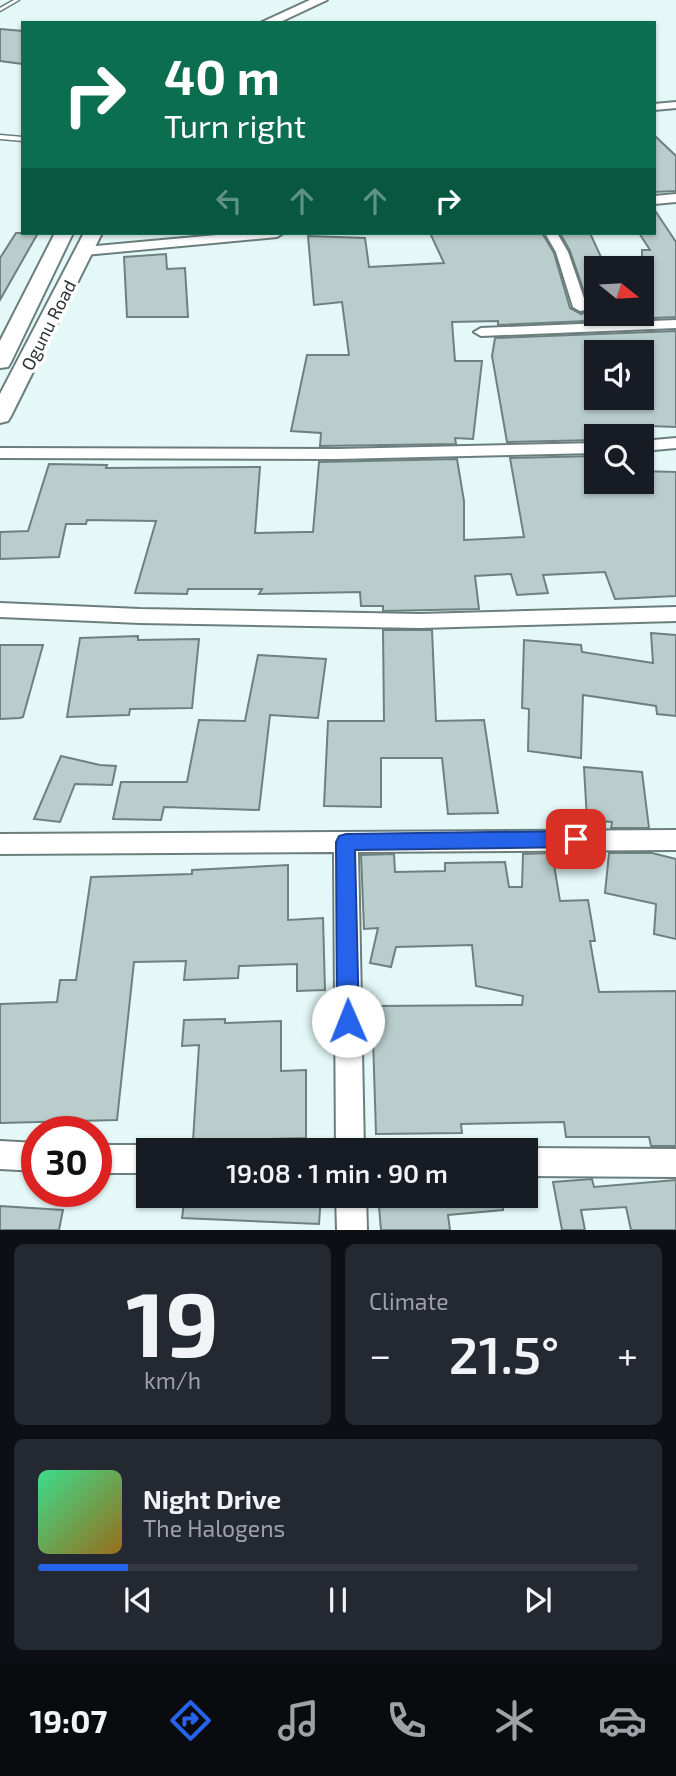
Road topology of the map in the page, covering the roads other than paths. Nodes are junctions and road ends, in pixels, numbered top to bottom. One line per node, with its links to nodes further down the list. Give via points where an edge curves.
1 (17, 0): 3 (lane)
2 (327, 2): 4 (main road); 5 (main road)
3 (0, 10)
4 (272, 21)
5 (291, 21)
6 (676, 105): 7 (street)
7 (656, 107)
8 (21, 133): 9 (lane)
9 (0, 135): 10 (lane)
10 (21, 139)
11 (676, 198): 12 (street)
12 (656, 200)
13 (63, 235): 20 (main road, Ogunu Road)
14 (235, 235): 16 (street)
15 (552, 235): 17 (street)
16 (89, 242): 21 (main road, Ogunu Road)
17 (580, 307)
18 (676, 324): 19 (street)
19 (481, 332)
20 (0, 362)
21 (0, 416)
22 (676, 443): 23 (street)
23 (654, 445)
24 (584, 448): 25 (street, via 338,454)
25 (0, 453)
26 (0, 610): 27 (street, via 420,621)
27 (676, 614)
28 (676, 840): 29 (street)
29 (346, 842): 30 (street); 31 (street)
30 (0, 844)
31 (350, 1138)
32 (0, 1155): 33 (street)
33 (21, 1156)
34 (112, 1159): 35 (street)
35 (136, 1159)
36 (538, 1162): 37 (street)
37 (676, 1163)
38 (351, 1208): 39 (street)
39 (352, 1230)

